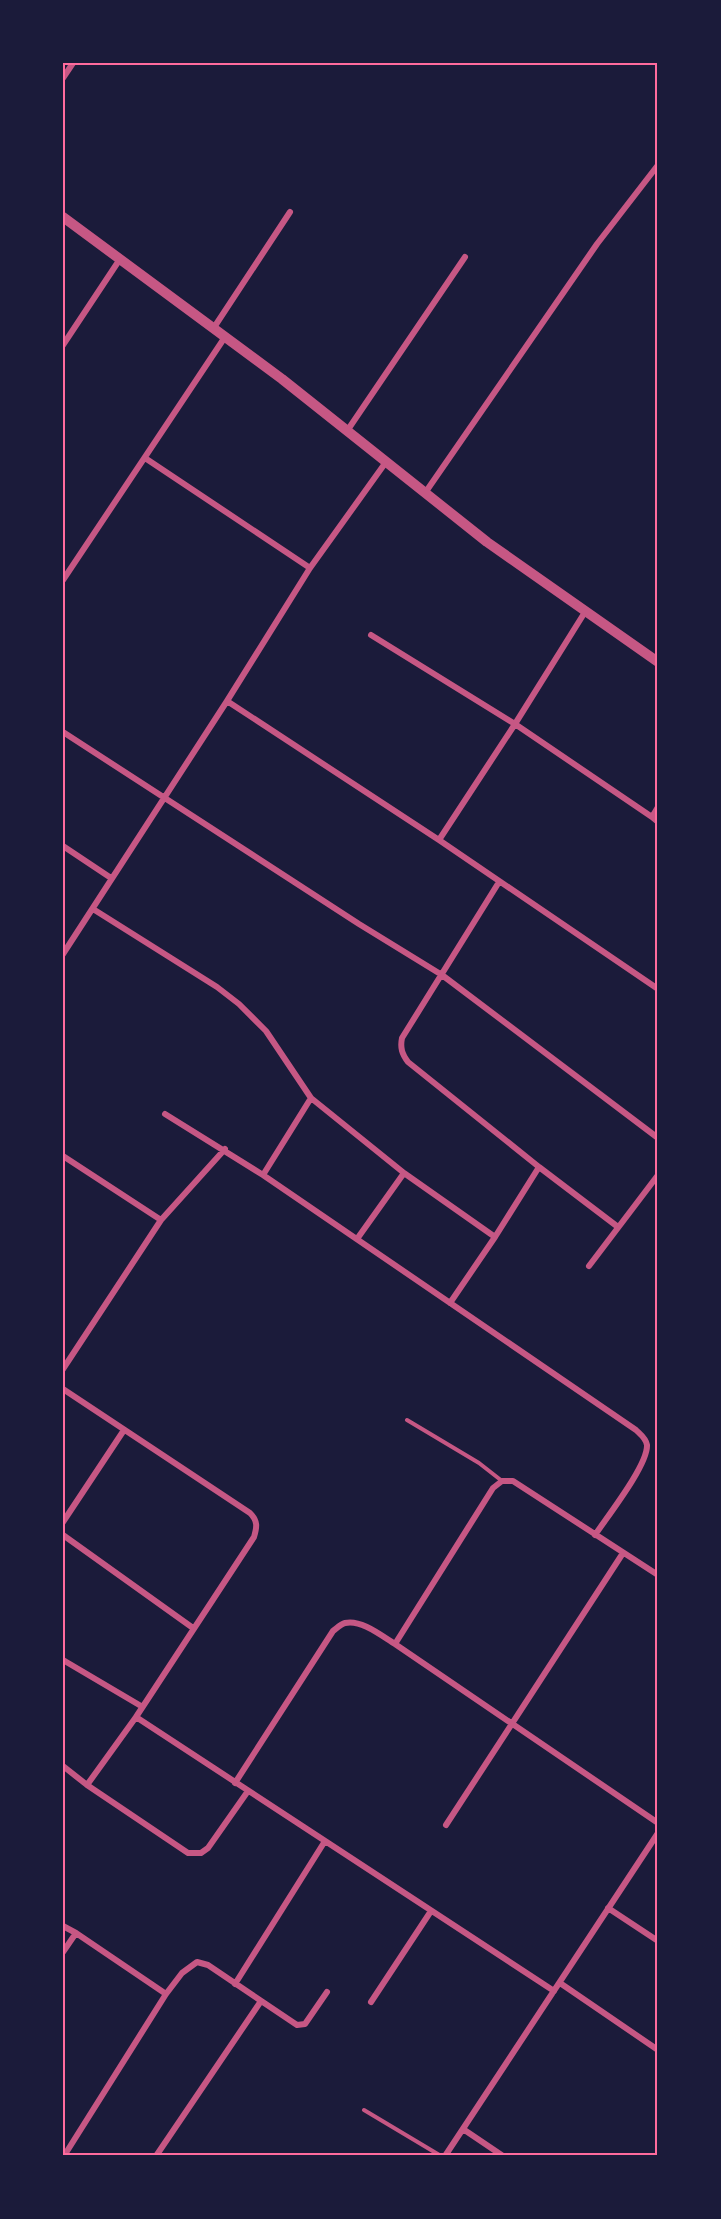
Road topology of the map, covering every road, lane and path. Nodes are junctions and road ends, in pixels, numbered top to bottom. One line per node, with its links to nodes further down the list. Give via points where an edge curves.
1 (73, 63): 2 (street)
2 (63, 78)
3 (658, 165): 14 (street, via 597,244)
4 (290, 212): 8 (street)
5 (63, 217): 7 (street)
6 (465, 257): 11 (street)
7 (120, 259): 8 (street); 10 (street)
8 (213, 328): 9 (street)
9 (225, 337): 11 (street); 12 (street)
10 (63, 345)
11 (346, 431): 13 (street)
12 (145, 458): 15 (street); 16 (street)
13 (386, 462): 14 (street); 15 (street)
14 (425, 493): 17 (street)
15 (310, 568): 20 (street)
16 (63, 580)
17 (585, 612): 19 (street); 21 (street)
18 (371, 635): 21 (street)
19 (658, 662)
20 (227, 701): 23 (street); 27 (street)
21 (515, 724): 25 (street); 27 (street)
22 (63, 732): 23 (street)
23 (166, 797): 29 (street); 33 (street)
24 (658, 807): 25 (street)
25 (652, 817): 26 (street)
26 (658, 822)
27 (439, 840): 30 (street)
28 (63, 846): 29 (street)
29 (111, 878): 31 (street)
30 (499, 882): 33 (street); 34 (street)
31 (93, 909): 32 (street); 35 (street, via 239,1004 266,1031)
32 (63, 954)
33 (442, 975): 37 (street); 40 (street, via 402,1038 403,1055)
34 (658, 989)
35 (311, 1098): 41 (street); 42 (street)
36 (165, 1114): 38 (street)
37 (658, 1138)
38 (225, 1149): 42 (street); 44 (street)
39 (63, 1156): 44 (street)
40 (539, 1167): 45 (street); 46 (street)
41 (404, 1173): 46 (street); 47 (street)
42 (263, 1175): 47 (street)
43 (658, 1175): 45 (street)
44 (161, 1220): 50 (street)
45 (618, 1227): 48 (street)
46 (495, 1237): 49 (street)
47 (357, 1239): 49 (street)
48 (589, 1266)
49 (450, 1304): 56 (street, via 644,1438 644,1458)
50 (63, 1369)
51 (63, 1389): 53 (street)
52 (407, 1420): 54 (lane)
53 (124, 1430): 55 (street); 60 (street, via 255,1518 254,1537)
54 (502, 1481): 56 (street, via 513,1481); 61 (street, via 493,1488)
55 (63, 1522)
56 (595, 1534): 58 (street)
57 (63, 1535): 60 (street)
58 (623, 1553): 59 (street); 65 (street)
59 (658, 1575)
60 (193, 1628): 63 (street)
61 (394, 1644): 65 (street); 67 (street, via 352,1623 343,1623 333,1631)
62 (63, 1660): 63 (street)
63 (141, 1706): 64 (street)
64 (136, 1717): 67 (street); 68 (street)
65 (511, 1723): 70 (street); 71 (street)
66 (63, 1766): 68 (street)
67 (235, 1783): 69 (street)
68 (87, 1785): 69 (street, via 182,1850 195,1853 208,1848)
69 (248, 1791): 73 (street)
70 (658, 1823)
71 (446, 1825)
72 (658, 1833): 74 (street)
73 (325, 1841): 75 (street); 81 (street)
74 (608, 1908): 78 (street); 80 (street)
75 (431, 1911): 82 (street); 86 (street)
76 (63, 1926): 77 (street)
77 (76, 1933): 79 (street); 84 (street)
78 (658, 1941)
79 (63, 1952)
80 (560, 1983): 82 (street); 87 (street)
81 (235, 1984): 84 (street, via 197,1962); 85 (street)
82 (554, 1991): 89 (street)
83 (327, 1992): 85 (street, via 305,2024 297,2025)
84 (166, 1994): 90 (street)
85 (261, 2001): 91 (street)
86 (371, 2002)
87 (658, 2050)
88 (364, 2110): 92 (lane)
89 (463, 2129): 92 (street); 93 (street)
90 (64, 2156)
91 (156, 2156)
92 (443, 2156)
93 (503, 2156)

